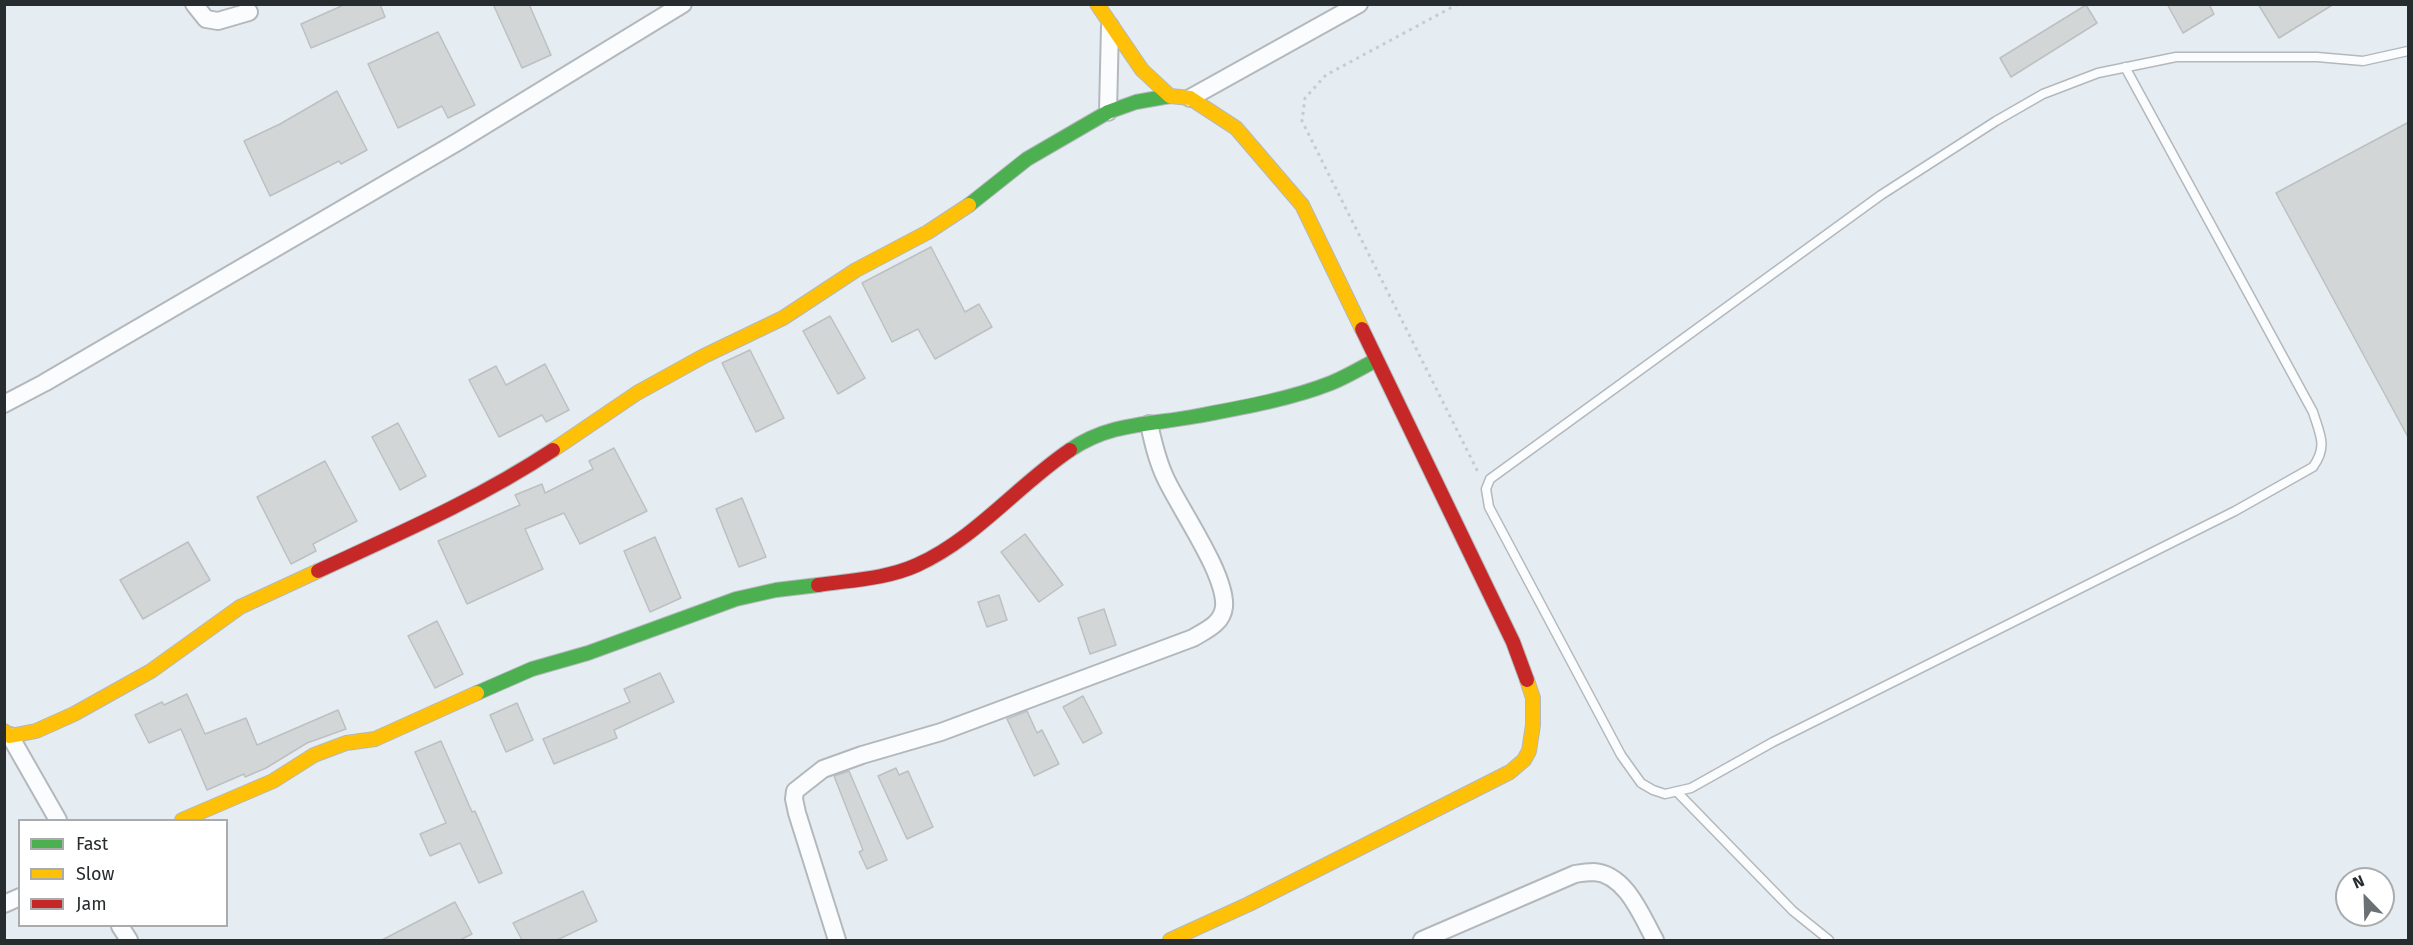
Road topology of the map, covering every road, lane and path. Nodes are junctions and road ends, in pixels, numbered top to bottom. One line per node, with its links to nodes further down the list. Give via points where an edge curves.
1 (194, 4): 6 (street, via 206,19 218,21)
2 (683, 4): 14 (street, via 459,141)
3 (1097, 4): 7 (street)
4 (1359, 4): 11 (street)
5 (1458, 4): 16 (path, via 1326,75 1305,98 1302,121)
6 (249, 12)
7 (1110, 26): 10 (street, via 1142,70); 12 (street)
8 (2409, 51): 9 (lane, via 2363,61 2317,57 2176,57)
9 (2125, 67): 16 (lane, via 2043,94 1881,195 1490,479); 18 (lane, via 2313,412 2323,442 2320,456 2313,467 2235,511)
10 (1170, 96): 11 (street); 12 (street)
11 (1190, 98): 13 (street, via 1236,128 1302,205)
12 (1108, 112): 17 (street, via 1027,159 928,232 856,270 783,318 637,393 524,469 451,509 240,607 161,664 74,714 36,731)
13 (1376, 360): 15 (street, via 1320,386); 26 (street, via 1528,680 1533,707 1529,751 1524,760 1499,778)
14 (4, 404)
15 (1149, 424): 20 (street, via 1114,428 1082,442 950,546 915,566 878,577 736,599 588,653 532,669 375,739 346,743 314,755 273,781); 25 (street, via 1165,477 1223,591 1221,617 1193,638 941,732 824,769 798,786 794,800 797,813)
16 (1486, 489): 18 (lane, via 1489,507 1621,754 1641,783 1665,794)
17 (7, 734): 19 (street)
18 (1678, 793): 29 (lane, via 1792,911)
19 (57, 819)
20 (184, 819)
21 (18, 898): 22 (street)
22 (4, 904)
23 (121, 927): 24 (street)
24 (129, 940)
25 (837, 940)
26 (1170, 940)
27 (1422, 940): 28 (street, via 1575,874 1596,872 1617,881)
28 (1655, 940)
29 (1830, 940)

